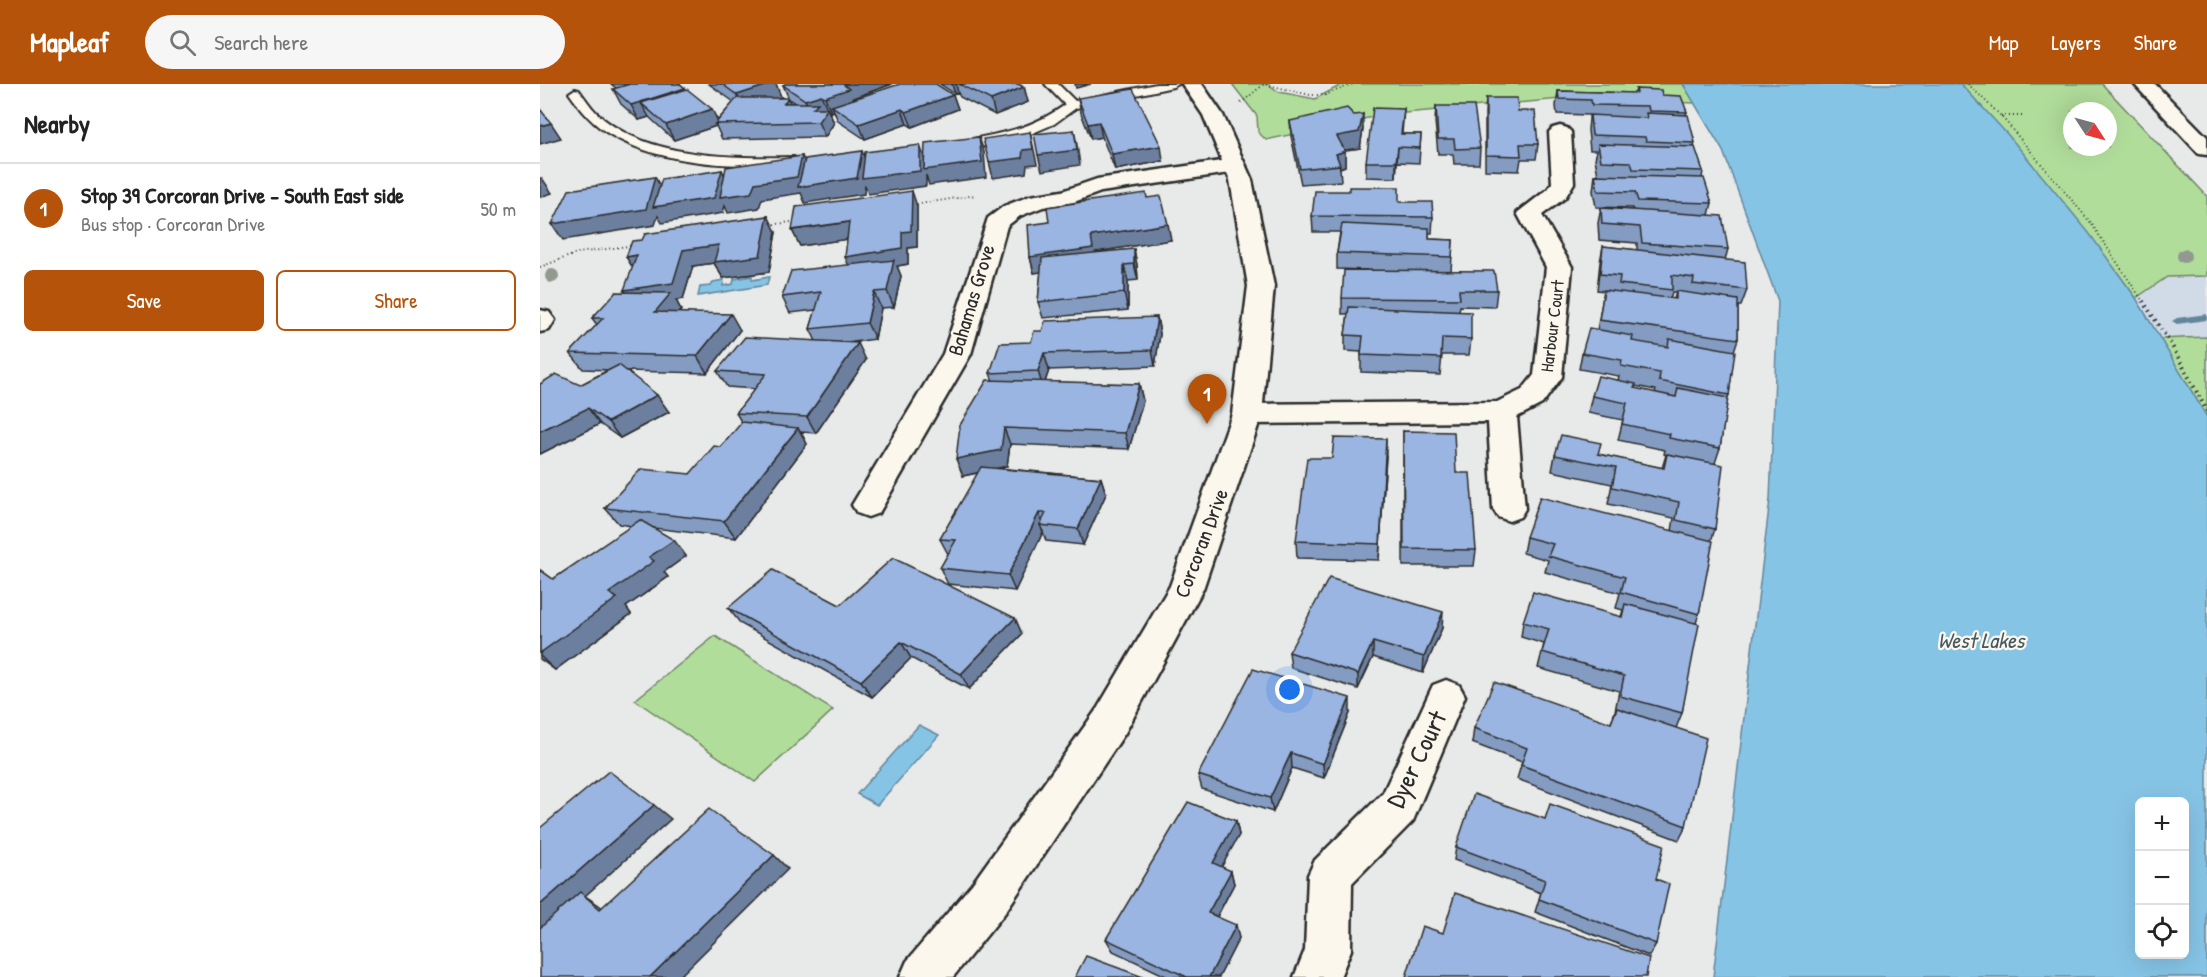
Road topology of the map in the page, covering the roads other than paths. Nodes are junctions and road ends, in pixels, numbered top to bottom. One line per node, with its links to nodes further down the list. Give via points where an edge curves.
1 (1051, 84): 6 (lane)
2 (1173, 84): 6 (lane)
3 (1192, 84): 11 (street, Corcoran Drive, via 1213,115)
4 (2144, 84): 9 (street)
5 (575, 93): 10 (lane, via 584,109 603,126 665,152 719,160)
6 (1072, 105): 8 (lane, via 1050,121 1024,132)
7 (1560, 132): 14 (street, Harbour Court, via 1563,183 1557,193 1529,213 1559,267 1548,377 1532,397)
8 (946, 148)
9 (2207, 149)
10 (807, 161)
11 (1238, 173): 15 (street, Corcoran Drive, via 1261,286); 16 (street, Bahamas Grove, via 1100,199 1066,197 1038,201 996,223 957,354)
12 (540, 318): 13 (street)
13 (540, 324)
14 (1502, 412): 15 (street, Harbour Court); 17 (street)
15 (1247, 414): 19 (street, Corcoran Drive, via 1186,589 1111,721 988,899)
16 (868, 505)
17 (1509, 508)
18 (1446, 696): 20 (street, Dyer Court, via 1398,807 1330,875 1328,950)
19 (923, 977)
20 (1317, 977)

